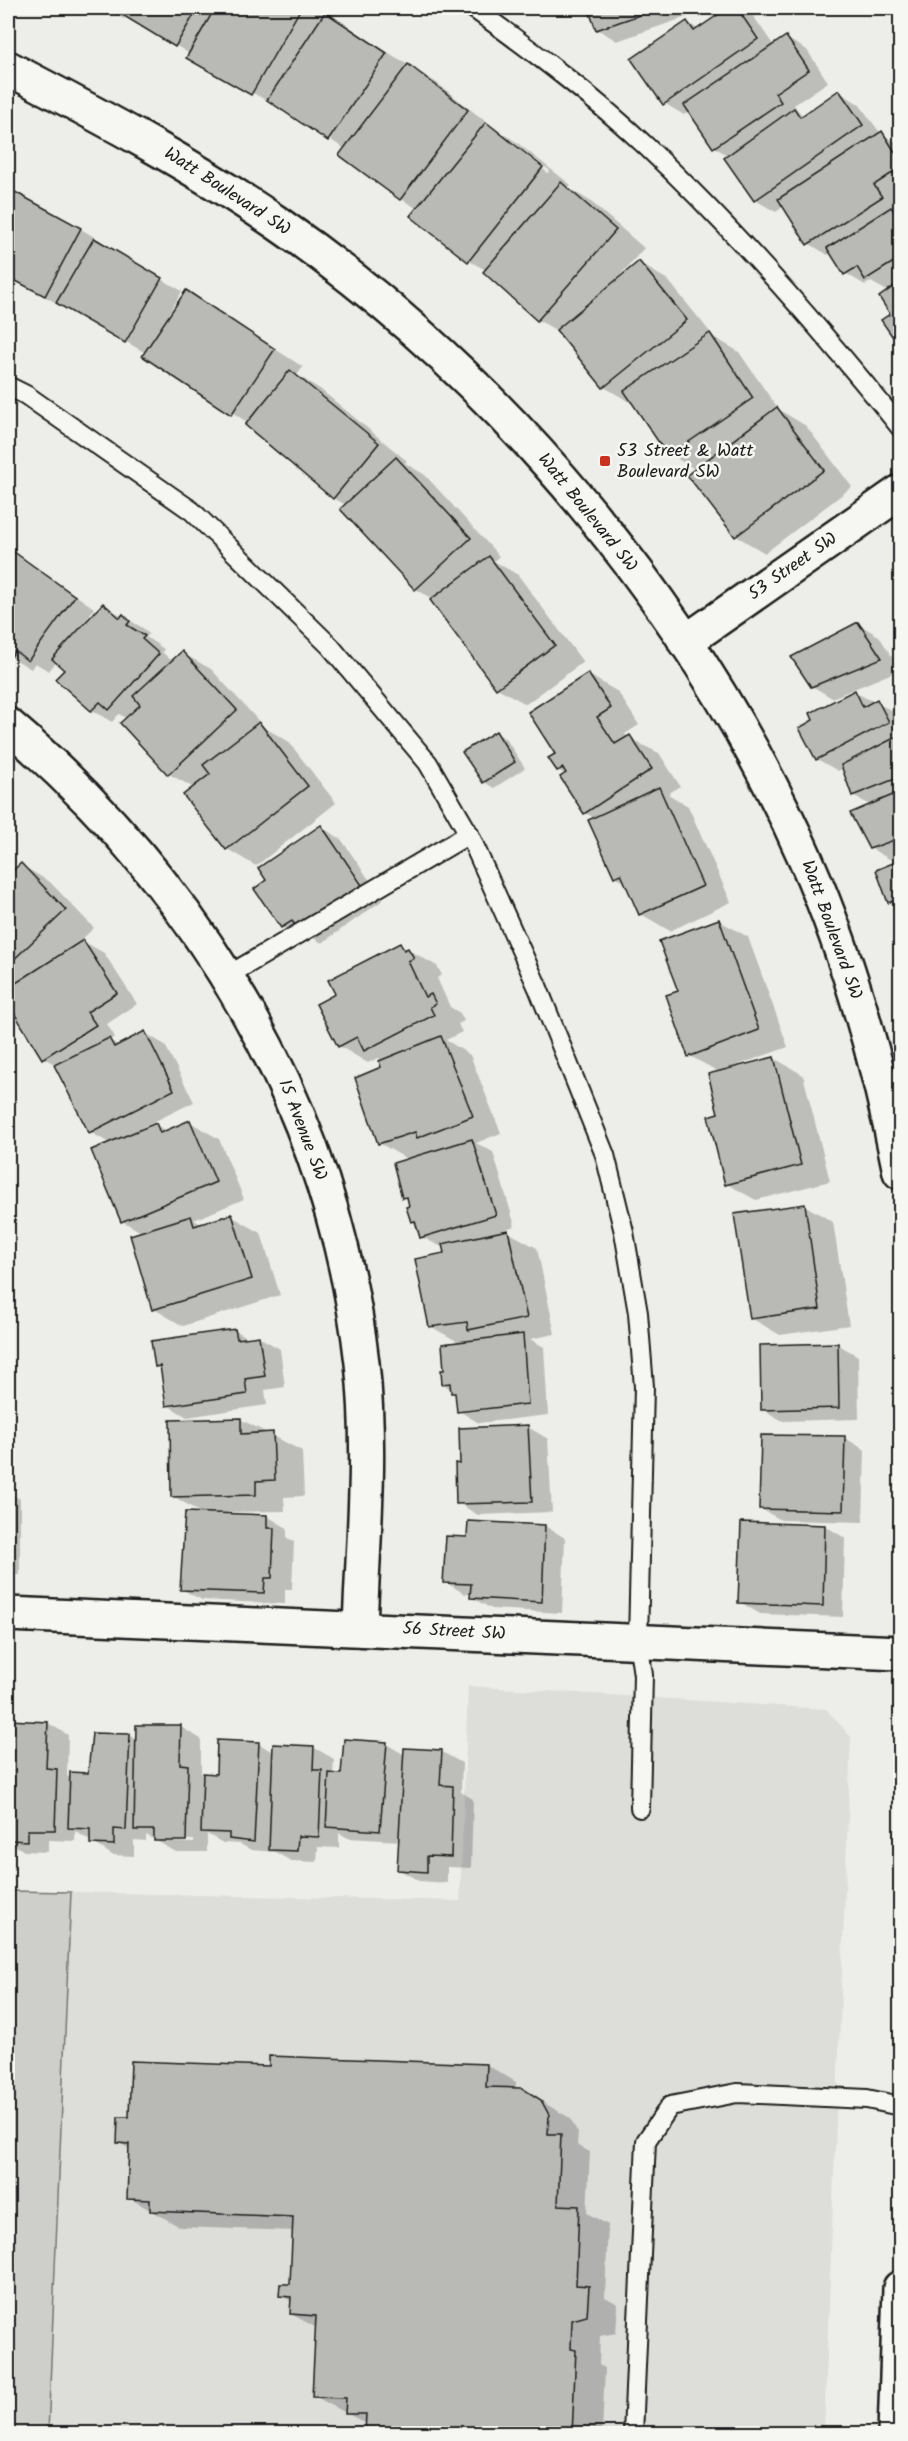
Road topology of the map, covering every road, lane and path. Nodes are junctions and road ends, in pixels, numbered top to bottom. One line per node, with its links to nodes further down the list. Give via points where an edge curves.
1 (473, 8): 4 (lane, via 535,52 646,145 719,218)
2 (8, 68): 6 (street, Watt Boulevard SW, via 145,140 280,224 429,342 563,478)
3 (8, 386): 8 (lane, via 192,511 330,646 428,763)
4 (900, 427)
5 (900, 492): 6 (street, 53 Street SW)
6 (685, 642): 10 (street, Watt Boulevard SW, via 770,785 807,862 850,978 883,1087)
7 (8, 725): 9 (street, 15 Avenue SW, via 88,798 126,841 170,893)
8 (469, 834): 9 (lane); 13 (lane, via 538,988 605,1155 624,1232 638,1313 644,1387)
9 (227, 976): 12 (street, 15 Avenue SW, via 266,1041 300,1116 345,1269 362,1364 365,1419)
10 (900, 1172)
11 (8, 1614): 12 (street, 56 Street SW)
12 (360, 1628): 13 (street, 56 Street SW)
13 (638, 1641): 14 (street, 56 Street SW); 15 (lane, via 643,1675)
14 (900, 1653)
15 (639, 1808)
16 (900, 2106): 19 (lane, via 867,2099 737,2093 670,2106 646,2141)
17 (900, 2288): 18 (street)
18 (898, 2388): 20 (street)
19 (633, 2433)
20 (895, 2433)

